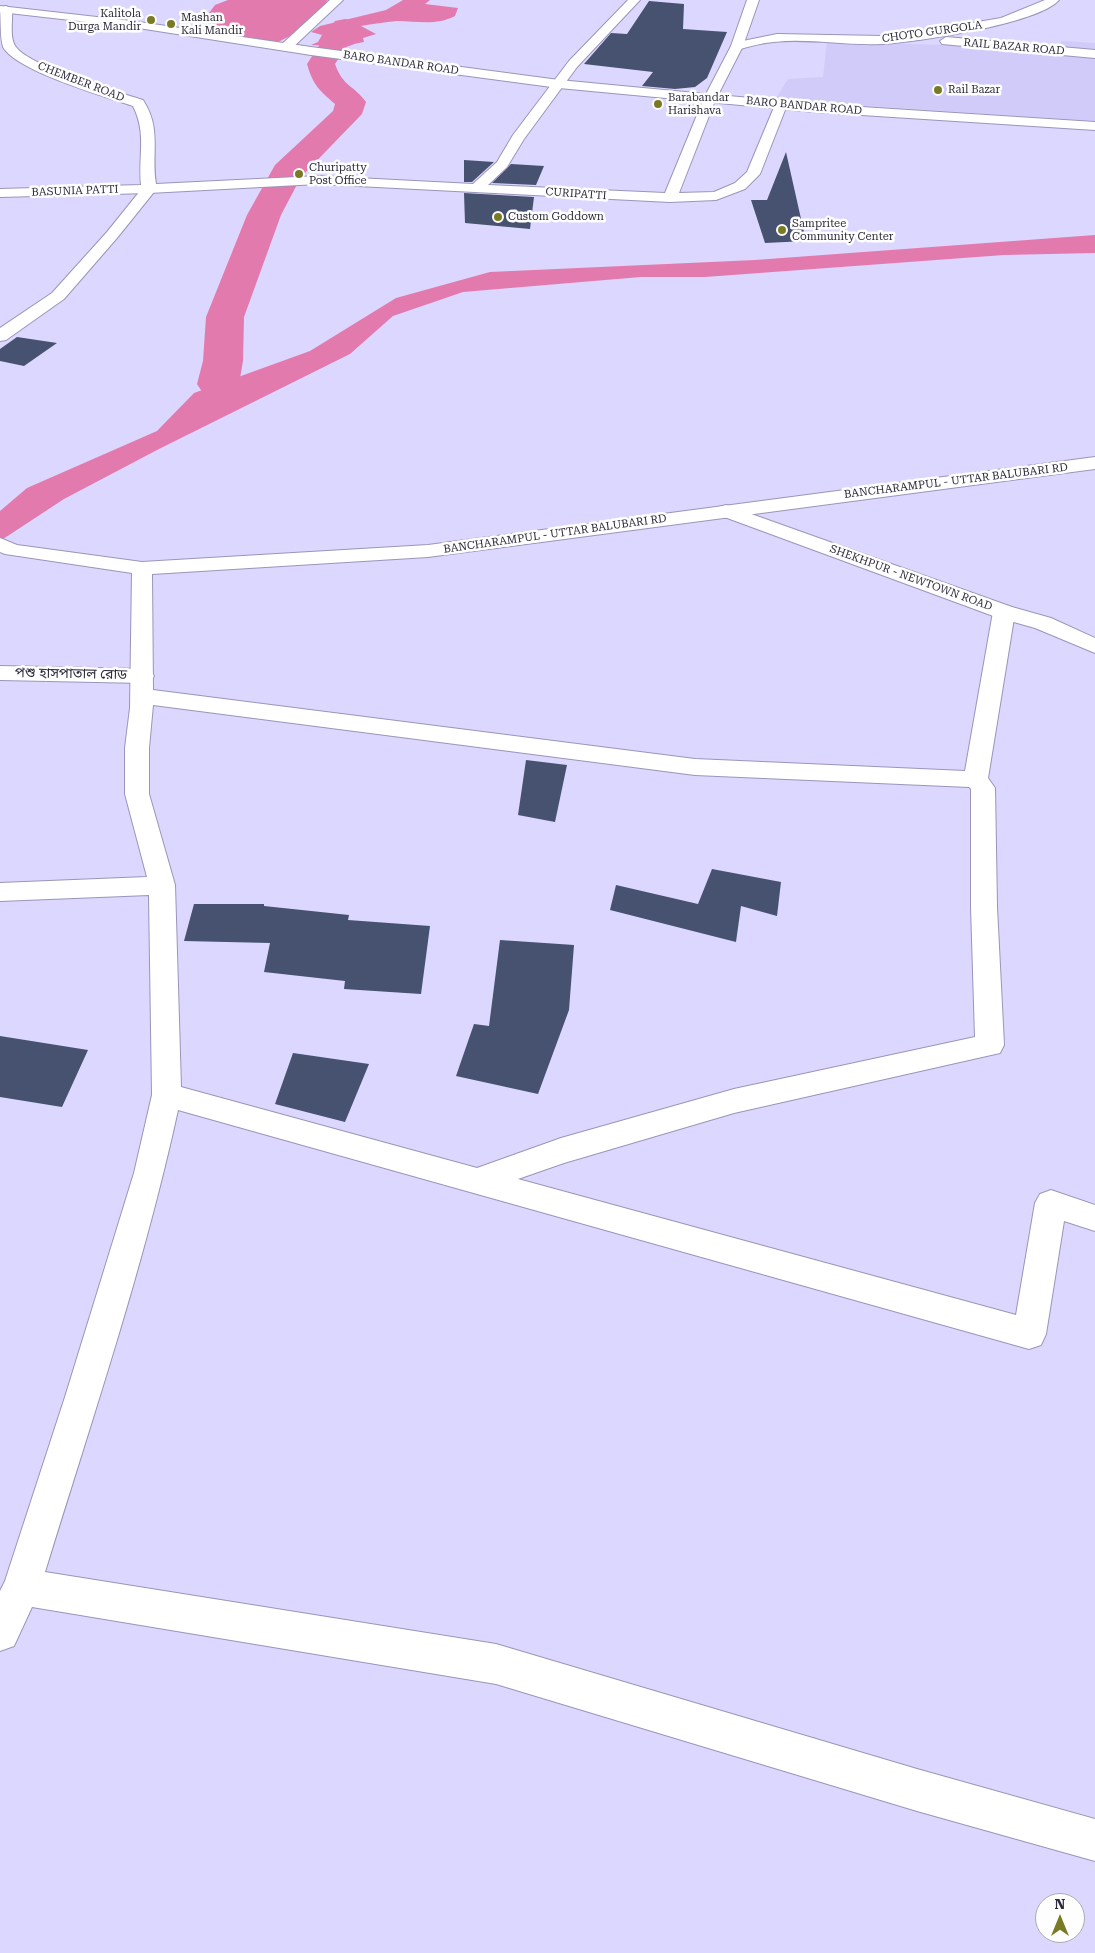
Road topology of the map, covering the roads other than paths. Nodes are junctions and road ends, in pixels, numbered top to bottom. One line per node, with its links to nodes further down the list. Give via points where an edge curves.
1 (337, 0): 8 (street)
2 (634, 0): 10 (street, via 573,64)
3 (753, 0): 7 (street)
4 (1053, 0): 6 (street, CHOTO GURGOLA, via 1004,21)
5 (3, 9): 8 (street, BARO BANDAR ROAD); 16 (street, CHEMBER ROAD, via 11,58 138,103 149,135 146,165)
6 (902, 37): 7 (street, CHOTO GURGOLA, via 882,40 777,38); 9 (street, RAIL BAZAR ROAD)
7 (737, 46): 11 (street)
8 (286, 47): 10 (street, BARO BANDAR ROAD)
9 (1095, 54)
10 (559, 84): 11 (street, BARO BANDAR ROAD); 15 (street, via 502,164)
11 (710, 98): 12 (street, BARO BANDAR ROAD); 18 (street)
12 (781, 105): 13 (street, BARO BANDAR ROAD); 18 (street, CURIPATTI, via 753,174 740,186 716,196)
13 (1095, 126)
14 (255, 182): 15 (street, CURIPATTI, via 318,180); 16 (street, BASUNIA PATTI)
15 (478, 188): 18 (street, CURIPATTI)
16 (149, 189): 17 (street, BASUNIA PATTI); 19 (street, via 58,296)
17 (0, 193)
18 (670, 198)
19 (0, 336)
20 (1095, 463): 21 (street, BANCHARAMPUL - UTTAR BALUBARI RD)
21 (726, 511): 23 (street, BANCHARAMPUL - UTTAR BALUBARI RD, via 428,552); 24 (street, SHEKHPUR - NEWTOWN ROAD)
22 (6, 547): 23 (street, BANCHARAMPUL - UTTAR BALUBARI RD)
23 (142, 568): 27 (street)
24 (1004, 612): 25 (street, SHEKHPUR - NEWTOWN ROAD, via 1043,623); 28 (street)
25 (1095, 646)
26 (0, 673): 27 (street, পশু হাসপাতাল রোড)
27 (142, 686): 28 (street, পশু হাসপাতাল রোড, via 695,767); 29 (street, via 137,794)
28 (976, 779): 32 (street, via 983,788 990,1045 734,1100 561,1151)
29 (162, 885): 30 (street); 31 (street)
30 (0, 892)
31 (167, 1095): 32 (street); 34 (street, via 150,1172)
32 (476, 1181): 33 (street, via 1029,1334 1051,1203)
33 (1095, 1218)
34 (22, 1587): 35 (street); 36 (street, via 496,1664)
35 (0, 1632)
36 (1095, 1840)

